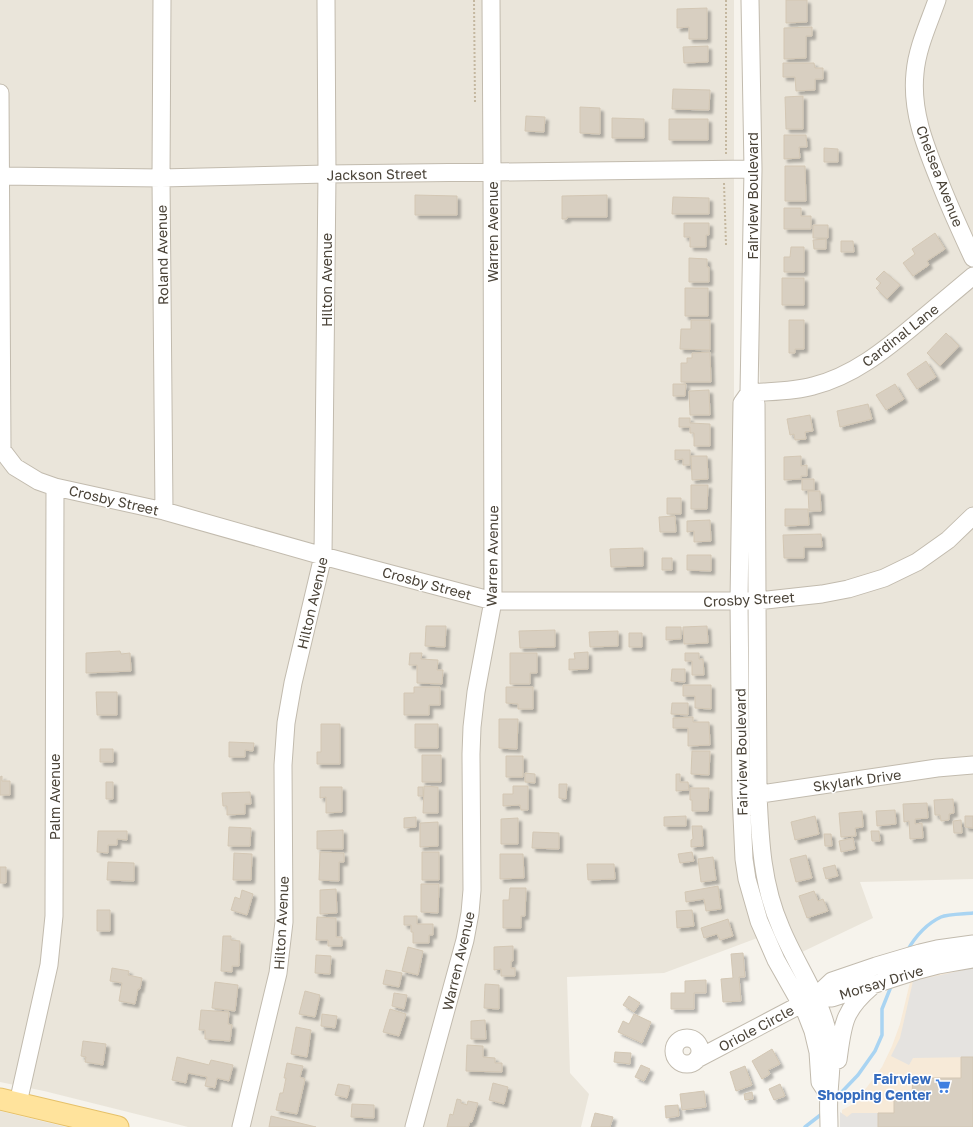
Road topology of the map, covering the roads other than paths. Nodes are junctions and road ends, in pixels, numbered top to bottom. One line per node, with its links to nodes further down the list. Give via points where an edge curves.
1 (162, 0): 11 (street, Roland Avenue)
2 (326, 0): 9 (street, Hilton Avenue)
3 (491, 0): 8 (street, Warren Avenue)
4 (750, 0): 7 (street, Fairview Boulevard)
5 (937, 0): 12 (street, Chelsea Avenue, via 918,55 915,106 919,127 934,168)
6 (0, 93): 10 (street)
7 (753, 169): 8 (street, Jackson Street); 14 (street, Fairview Boulevard)
8 (492, 172): 9 (street, Jackson Street); 19 (street, Warren Avenue)
9 (327, 174): 11 (street, Jackson Street); 18 (street, Hilton Avenue)
10 (1, 176): 11 (street, Jackson Street); 15 (street, Crosby Street, via 2,450 15,467 38,481)
11 (161, 178): 16 (street, Roland Avenue)
12 (973, 258)
13 (973, 276): 14 (street, Cardinal Lane, via 886,349 850,371 812,387)
14 (749, 393): 20 (street, Fairview Boulevard, via 742,403); 21 (street, Fairview Boulevard, via 756,404)
15 (55, 487): 16 (street, Crosby Street); 31 (street, Palm Avenue, via 54,916 49,965)
16 (164, 511): 18 (street, Crosby Street)
17 (973, 516): 21 (street, Crosby Street, via 948,540 917,562 884,578 822,594)
18 (323, 556): 19 (street, Crosby Street); 34 (street, Hilton Avenue, via 286,723 283,765 284,922 278,973)
19 (493, 600): 20 (street, Crosby Street); 35 (street, Warren Avenue, via 472,727 470,913)
20 (739, 601): 21 (street, Crosby Street); 24 (street, Fairview Boulevard)
21 (757, 601): 23 (street, Fairview Boulevard)
22 (973, 765): 23 (street, Skylark Drive)
23 (758, 794): 24 (street, Skylark Drive); 28 (street, Fairview Boulevard, via 761,848 769,894)
24 (741, 796): 28 (street, Fairview Boulevard, via 744,860 758,920 776,960)
25 (973, 944): 28 (street, Morsay Drive, via 920,953 876,966 832,981)
26 (973, 959): 27 (street, Morsay Drive, via 938,965)
27 (876, 983): 28 (street, Morsay Drive, via 832,998); 30 (street, via 859,997 848,1012)
28 (808, 1000): 29 (street, Oriole Circle); 30 (street, Fairview Boulevard, via 806,1013 818,1052 820,1082)
29 (697, 1059)
30 (829, 1095): 32 (street, Fairview Boulevard)
31 (9, 1101): 33 (main road)
32 (829, 1125)
33 (118, 1127)
34 (241, 1127)
35 (414, 1127)

